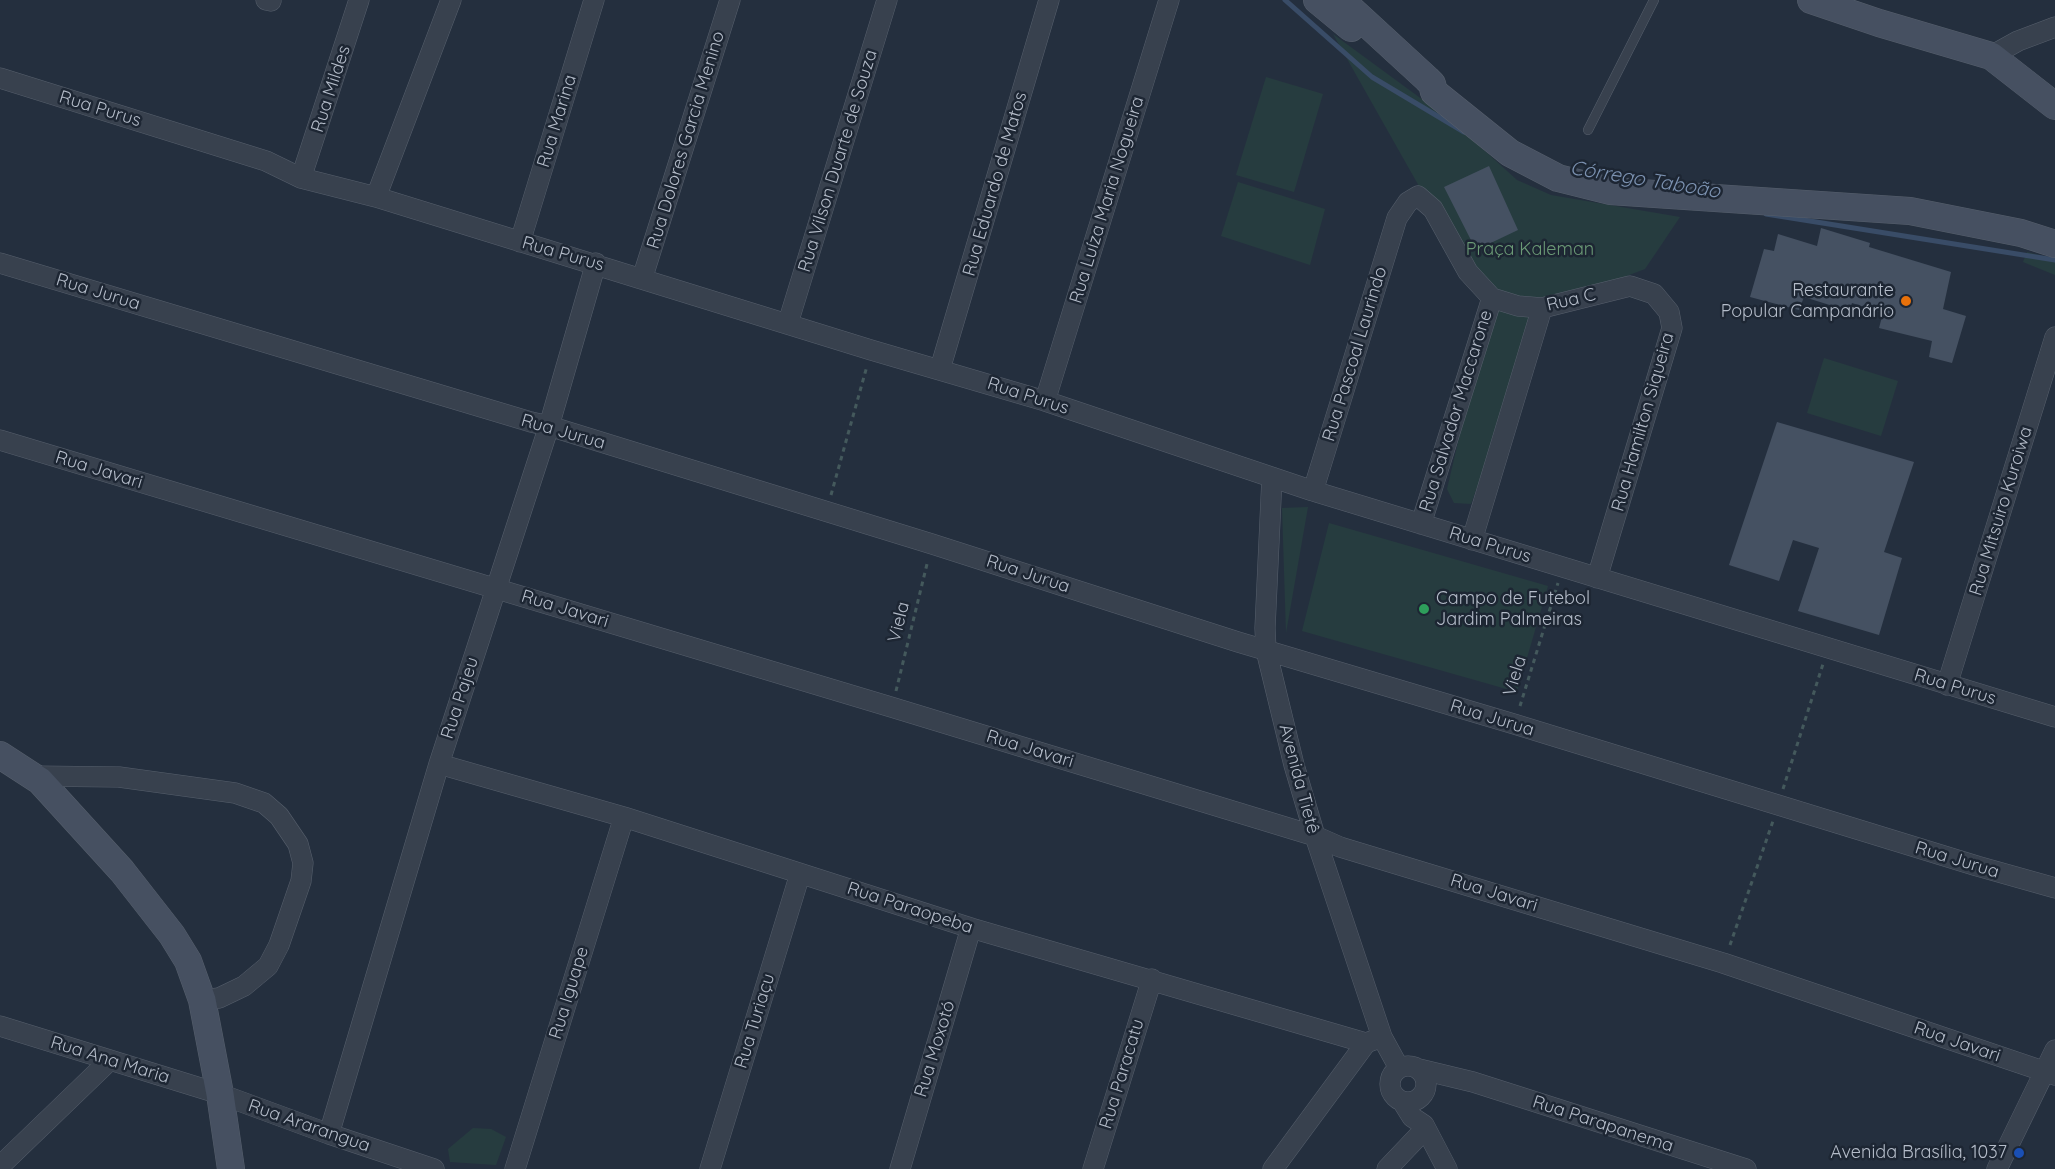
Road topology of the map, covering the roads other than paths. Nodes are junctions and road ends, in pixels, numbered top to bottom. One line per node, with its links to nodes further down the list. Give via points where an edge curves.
1 (359, 0): 18 (street, Rua Mildes)
2 (451, 0): 19 (street)
3 (594, 0): 20 (street, Rua Marina)
4 (730, 0): 24 (street, Rua Dolores Garcia Menino)
5 (887, 0): 28 (street, Rua Vilson Duarte de Souza)
6 (1049, 0): 30 (street, Rua Eduardo de Matos)
7 (1169, 0): 31 (street, Rua Luíza Maria Nogueira)
8 (1317, 0): 15 (street, via 1418,87)
9 (1341, 0): 15 (street, via 1427,79)
10 (1654, 0): 17 (lane)
11 (1811, 0): 13 (street)
12 (2055, 27): 13 (street)
13 (1991, 56): 16 (street)
14 (0, 78): 18 (street, Rua Purus, via 266,161)
15 (1434, 92): 21 (street, via 1510,153 1558,178 1610,191 1910,211 2021,233)
16 (2055, 106)
17 (1588, 130)
18 (301, 178): 19 (street, Rua Purus)
19 (376, 197): 20 (street, Rua Purus)
20 (520, 242): 23 (street, Rua Purus)
21 (2055, 244)
22 (0, 263): 32 (street, Rua Jurua)
23 (596, 263): 24 (street, Rua Purus); 32 (street, Rua Pajeu)
24 (642, 279): 28 (street, Rua Purus)
25 (1630, 286): 27 (street, Rua C); 38 (street, Rua Hamilton Siqueira, via 1654,294 1669,312 1672,328)
26 (1492, 298): 27 (street, Rua C); 35 (street, Rua Pascoal Laurindo, via 1468,272 1433,209 1418,196 1408,202 1397,218); 36 (street, Rua Salvador Maccarone)
27 (1542, 308): 37 (street)
28 (788, 323): 30 (street, Rua Purus)
29 (2055, 337): 41 (street, Rua Mitsuiro Kuroiwa)
30 (940, 369): 31 (street, Rua Purus)
31 (1045, 401): 34 (street, Rua Purus)
32 (549, 426): 39 (street, Rua Pajeu); 40 (street, Rua Jurua)
33 (0, 440): 39 (street, Rua Javari)
34 (1272, 477): 35 (street, Rua Purus); 40 (street, Avenida Tietê)
35 (1313, 491): 36 (street, Rua Purus)
36 (1421, 524): 37 (street, Rua Purus)
37 (1472, 540): 38 (street, Rua Purus)
38 (1597, 578): 41 (street, Rua Purus)
39 (496, 588): 44 (street, Rua Pajeu); 47 (street, Rua Javari)
40 (1266, 650): 47 (street, Avenida Tietê); 49 (street, Rua Jurua)
41 (1947, 685): 42 (street, Rua Purus)
42 (2055, 717)
43 (0, 755): 45 (street)
44 (439, 764): 46 (street, Rua Paraopeba); 65 (street, Rua Pajeu)
45 (32, 776): 52 (street, via 122,871 172,935 188,961); 52 (street, via 119,777 235,793 264,803 279,816 298,844 303,863 301,881 279,945 268,966 244,986 219,998)
46 (624, 818): 48 (street, Rua Paraopeba); 69 (street, Rua Iguape)
47 (1315, 836): 54 (street, Avenida Tietê); 59 (street, Rua Javari, via 1340,847 1724,963)
48 (800, 874): 50 (street, Rua Paraopeba); 70 (street, Rua Turiaçu)
49 (2055, 888)
50 (972, 928): 51 (street, Rua Paraopeba); 71 (street, Rua Moxotó)
51 (1152, 979): 54 (street, Rua Paraopeba); 72 (street, Rua Paracatu)
52 (202, 1000): 61 (street)
53 (0, 1026): 56 (street, Rua Ana Maria)
54 (1374, 1040): 57 (street, Avenida Tietê); 73 (street)
55 (2055, 1050): 59 (street)
56 (110, 1060): 61 (street, Rua Ana Maria); 66 (street)
57 (1399, 1068): 58 (street); 63 (street, via 1391,1077 1390,1089)
58 (1419, 1069): 60 (street, Rua Parapanema); 62 (street, via 1426,1083)
59 (2050, 1073): 77 (street)
60 (1461, 1079): 62 (street); 76 (street, Rua Parapanema)
61 (219, 1094): 65 (street, Rua Ararangua); 67 (street)
62 (1423, 1094): 63 (street, via 1414,1101); 64 (street)
63 (1402, 1101): 64 (street, via 1412,1117)
64 (1425, 1127): 74 (street); 75 (street)
65 (329, 1134): 68 (street, Rua Ararangua)
66 (0, 1166)
67 (228, 1167)
68 (434, 1169)
69 (515, 1169)
70 (710, 1169)
71 (900, 1169)
72 (1093, 1169)
73 (1273, 1169)
74 (1387, 1169)
75 (1447, 1169)
76 (1746, 1169)
77 (1997, 1169)

